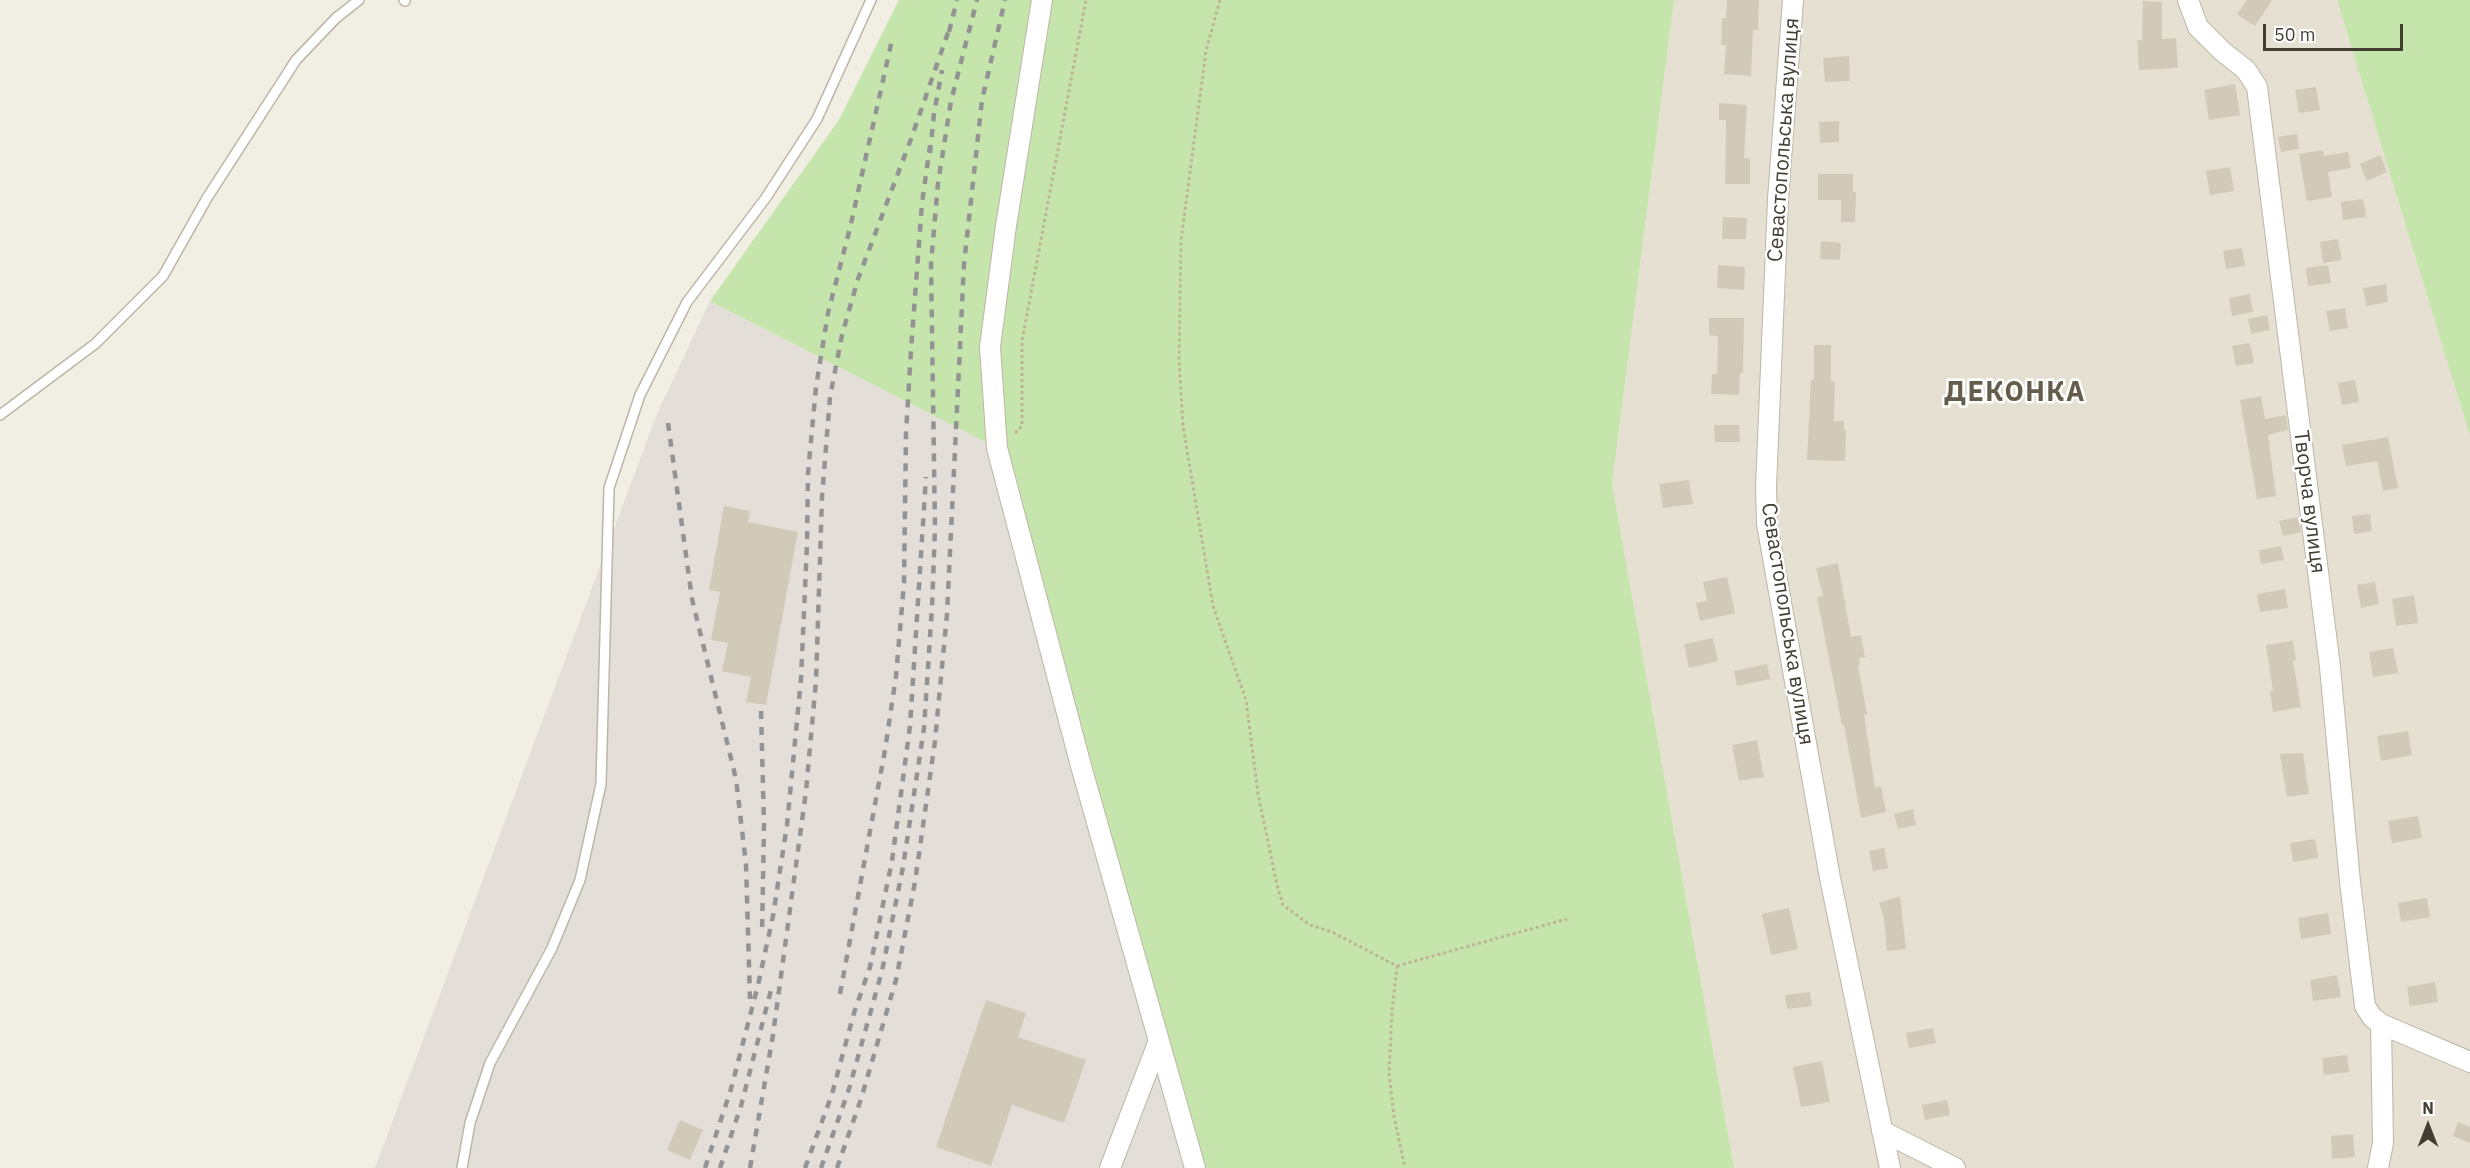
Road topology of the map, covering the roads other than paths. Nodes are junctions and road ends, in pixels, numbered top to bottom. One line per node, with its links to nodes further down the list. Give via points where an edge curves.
1 (359, 0): 6 (lane, via 296,60 207,198 163,276 95,344)
2 (871, 0): 11 (lane, via 817,119 765,199 687,302 640,396 609,488 601,784 580,880 552,948 490,1063 470,1123)
3 (1042, 0): 8 (street, via 990,347 997,448)
4 (1793, 0): 10 (street, Севастопольська вулиця, via 1778,199 1767,524 1830,878)
5 (2188, 0): 7 (street, Творча вулиця, via 2198,27 2246,70 2257,87 2330,667 2365,1006)
6 (0, 415)
7 (2381, 1024): 9 (street); 16 (street, via 2384,1143)
8 (1158, 1043): 12 (street); 13 (street)
9 (2470, 1062)
10 (1882, 1131): 14 (street, Севастопольська вулиця); 15 (street)
11 (462, 1168)
12 (1110, 1168)
13 (1195, 1168)
14 (1890, 1168)
15 (1955, 1168)
16 (2378, 1168)

